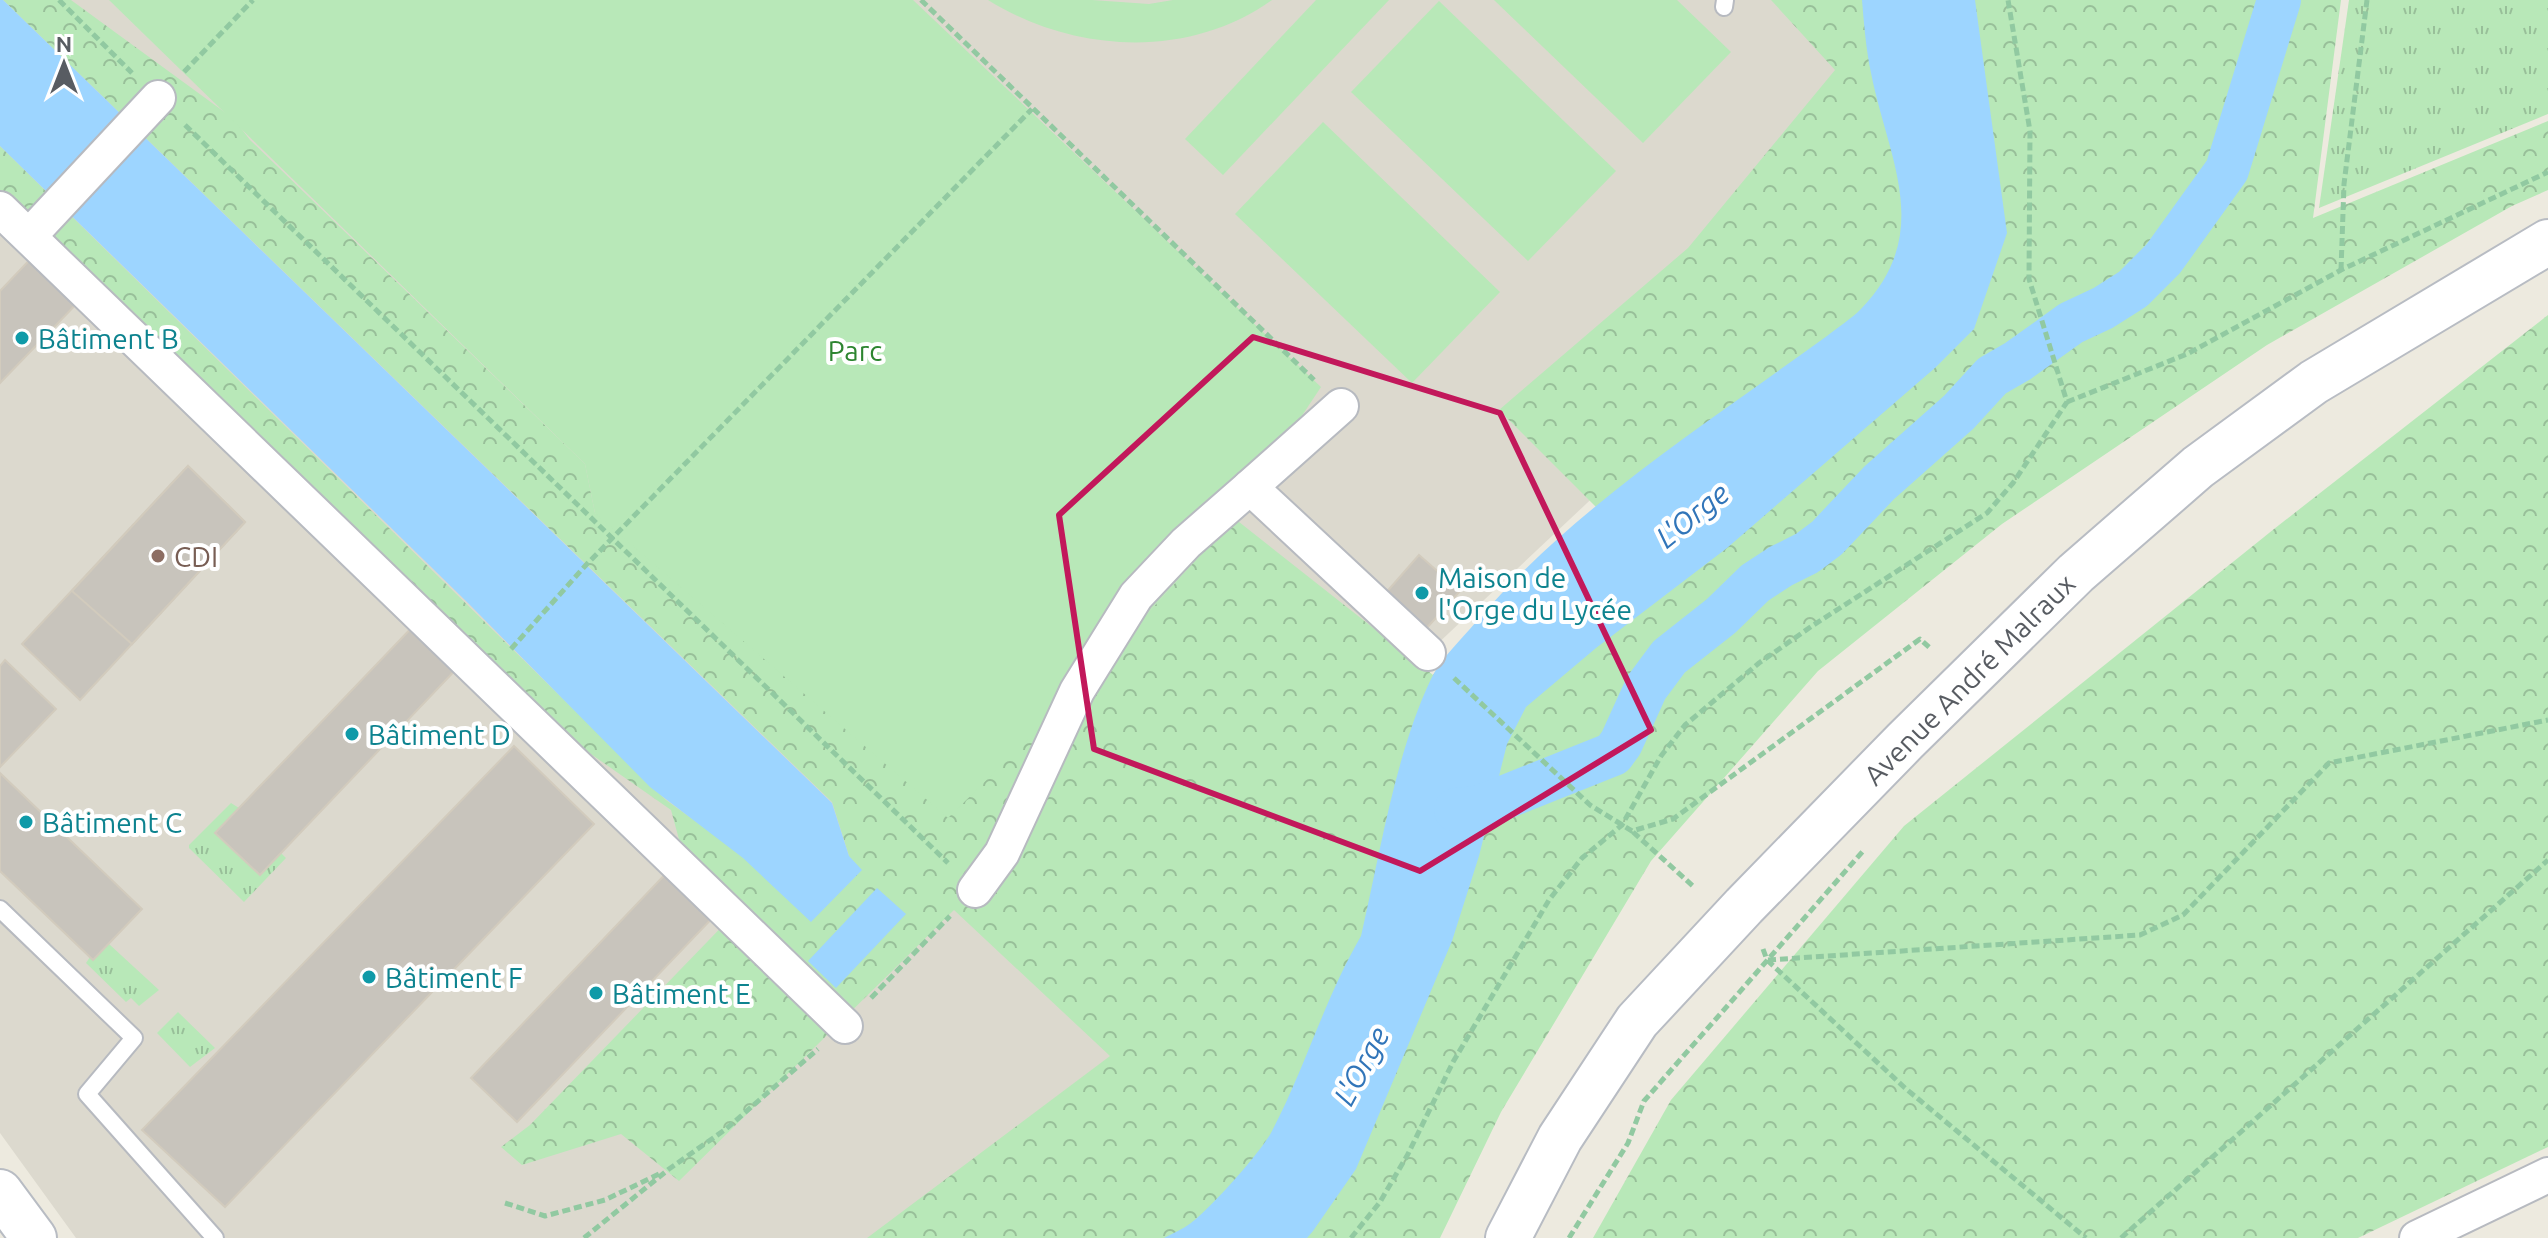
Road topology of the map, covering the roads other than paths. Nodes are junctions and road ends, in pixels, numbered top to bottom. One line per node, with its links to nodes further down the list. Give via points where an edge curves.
1 (158, 98): 3 (street)
2 (0, 209): 3 (street)
3 (30, 235): 10 (street)
4 (2548, 242): 15 (main road, Avenue André Malraux, via 2314,382 2198,467 2076,573 1905,741 1637,1021 1560,1138)
5 (1341, 406): 6 (street)
6 (1250, 487): 7 (street); 8 (street, via 1136,596 1077,691 1002,853)
7 (1428, 653)
8 (975, 890)
9 (0, 909): 14 (lane, via 134,1038 87,1094)
10 (845, 1026)
11 (2548, 1175): 16 (street)
12 (0, 1192): 13 (main road)
13 (34, 1238)
14 (215, 1238)
15 (1508, 1238)
16 (2417, 1238)

